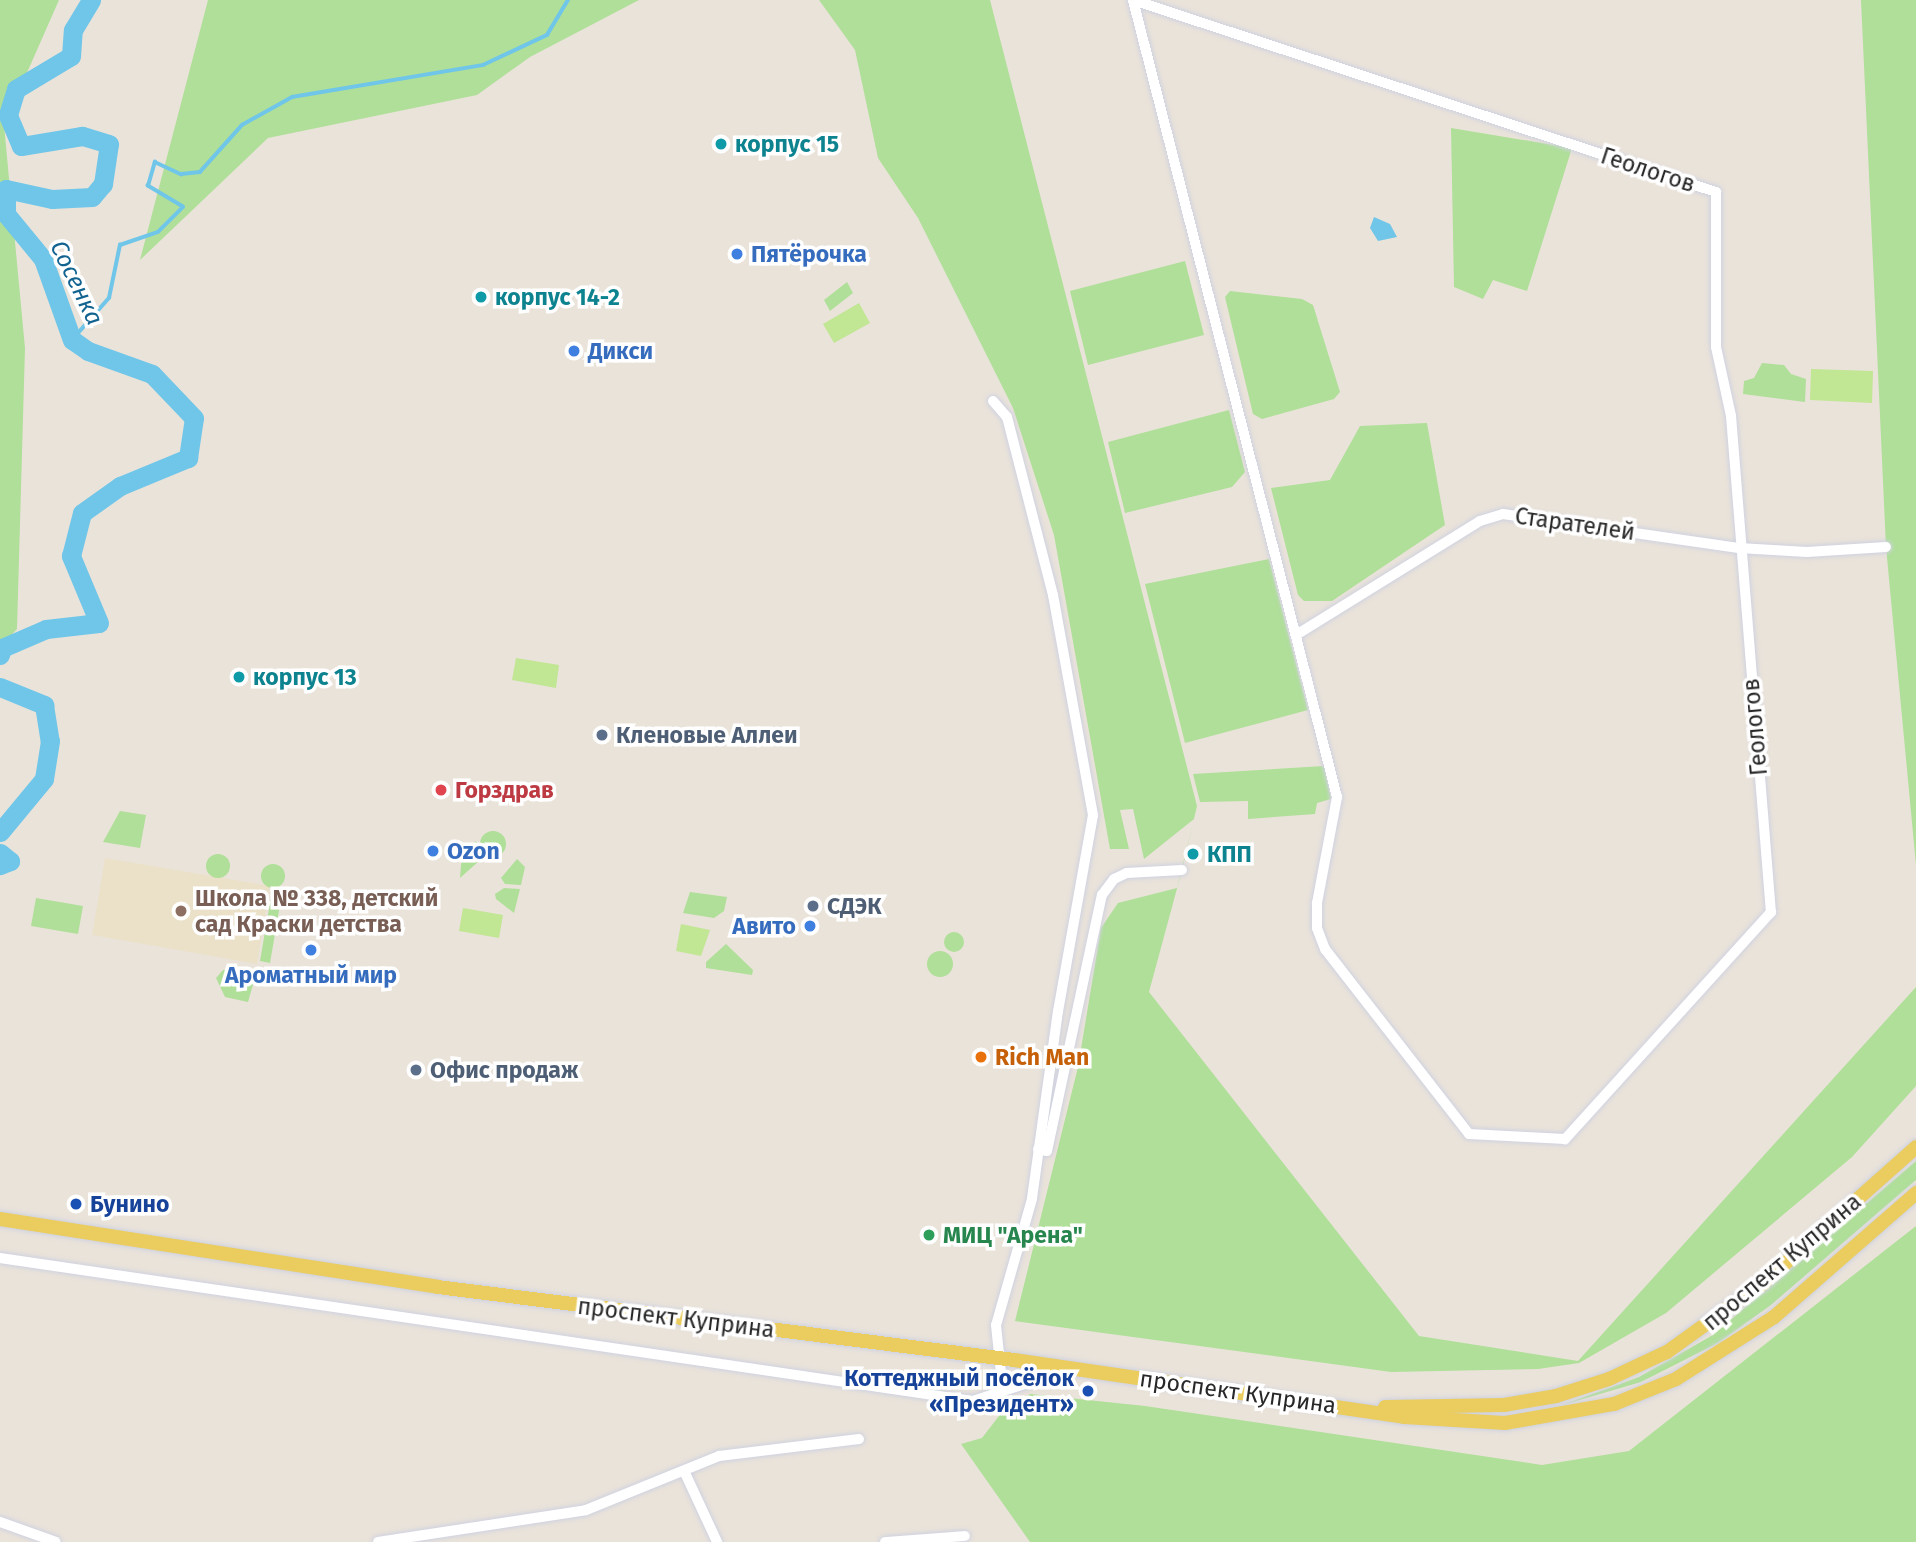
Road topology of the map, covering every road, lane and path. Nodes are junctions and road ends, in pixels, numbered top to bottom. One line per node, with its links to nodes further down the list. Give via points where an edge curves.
1 (993, 401): 7 (street, via 1007,417 1053,595 1093,815)
2 (1886, 547): 3 (street, Старателей, via 1807,552)
3 (1739, 548): 4 (street, Старателей, via 1503,514 1480,521); 4 (street, Геологов, via 1771,912 1566,1139 1469,1134 1325,949 1317,928 1317,903 1337,797); 4 (street, Геологов, via 1729,402 1716,347 1716,192 1133,0)
4 (1296, 635)
5 (1182, 870): 7 (street, via 1127,873 1114,879 1102,895 1047,1151)
6 (1916, 1147): 14 (main road, проспект Куприна, via 1712,1323 1667,1352 1609,1379 1556,1396 1504,1405)
7 (1038, 1149): 11 (street, via 1023,1240 996,1325)
8 (1916, 1193): 14 (main road, проспект Куприна, via 1774,1317 1676,1379 1614,1404 1505,1423 1446,1422)
9 (0, 1219): 11 (main road, проспект Куприна, via 438,1286)
10 (0, 1258): 13 (street, via 960,1399)
11 (1000, 1358): 12 (main road, проспект Куприна); 13 (street, via 1002,1383)
12 (1071, 1368): 13 (street); 14 (main road, проспект Куприна)
13 (995, 1394)
14 (1353, 1407)
15 (859, 1439): 16 (street, via 719,1456)
16 (685, 1473): 20 (street, via 586,1510); 21 (street)
17 (0, 1522): 19 (street)
18 (965, 1536): 22 (street)
19 (56, 1542)
20 (378, 1542)
21 (717, 1542)
22 (885, 1542)

